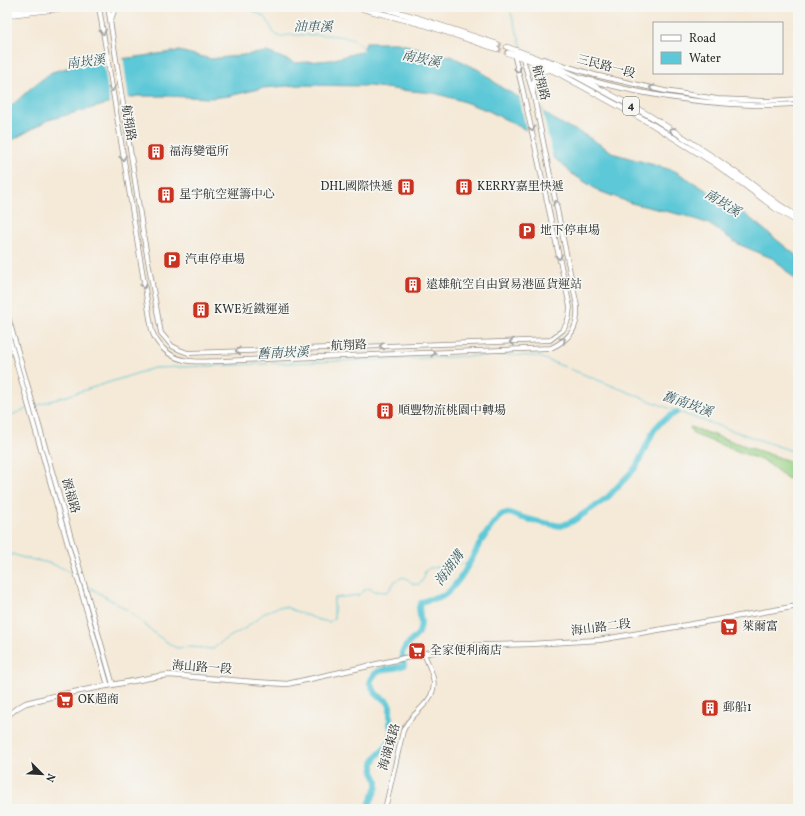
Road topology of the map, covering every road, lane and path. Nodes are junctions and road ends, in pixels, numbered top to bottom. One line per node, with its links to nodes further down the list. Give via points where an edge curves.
1 (30, 7): 8 (main road)
2 (73, 7): 8 (main road)
3 (99, 7): 15 (street, 航翔路, one-way to 15, via 152,331 154,338 163,348 178,359 186,361 551,348 565,340 574,328 578,314 577,306)
4 (108, 7): 9 (street, 航翔路)
5 (116, 7): 9 (street)
6 (356, 7): 7 (main road, via 497,46)
7 (380, 7)
8 (8, 10)
9 (111, 24): 11 (street, 航翔路, one-way to 9, via 570,307 570,316 563,330 550,340 188,353 172,346 161,333)
10 (508, 50): 11 (main road, 三民路一段 / 4)
11 (514, 52): 12 (main road, 三民路一段 / 4)
12 (525, 56): 13 (main road, 4); 14 (main road, 4); 15 (street, 航翔路); 16 (street, 三民路一段, one-way to 12, via 718,99 665,91)
13 (551, 70): 15 (main road, via 542,71 534,79); 19 (main road, 4, via 650,122)
14 (574, 75): 17 (street, 三民路一段, via 662,97 723,104); 18 (main road, 4, one-way to 14, via 650,116)
15 (534, 94)
16 (798, 99)
17 (798, 104)
18 (798, 217)
19 (798, 222)
20 (7, 313): 25 (street, 源福路)
21 (7, 330): 25 (street, 源福路)
22 (798, 606): 23 (main road, 海山路二段, via 599,640 459,646)
23 (424, 654): 24 (main road, 海山路二段); 27 (street, 海湖東路, via 434,678 433,694 410,719 403,731)
24 (403, 659): 25 (main road, 海山路一段, via 287,684 170,675)
25 (110, 685): 26 (main road, 海山路一段, via 26,703)
26 (7, 716)
27 (385, 809)

